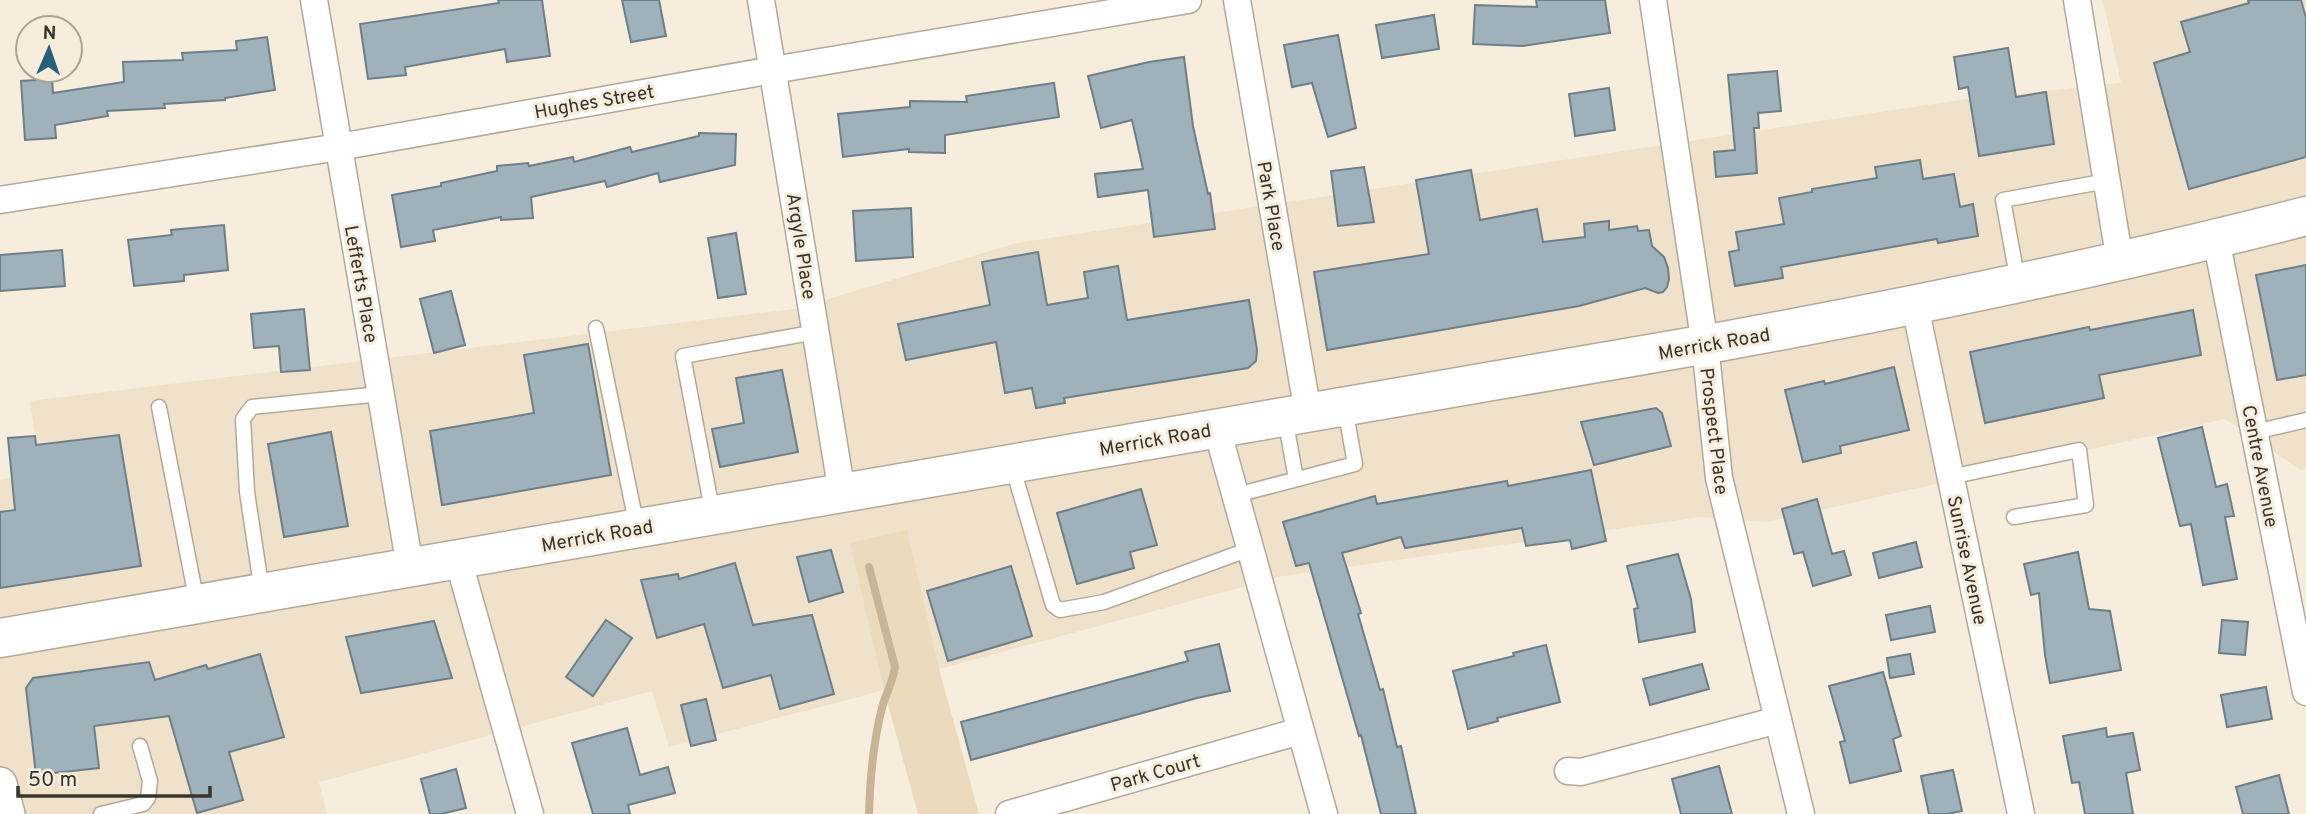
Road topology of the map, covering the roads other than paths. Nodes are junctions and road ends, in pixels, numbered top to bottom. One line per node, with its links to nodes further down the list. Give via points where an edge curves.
1 (314, 0): 8 (street, Lefferts Place)
2 (761, 0): 7 (street, Argyle Place)
3 (1188, 0): 7 (street, Hughes Street)
4 (1237, 0): 22 (street, Park Place)
5 (1653, 0): 18 (street, Prospect Place)
6 (2077, 0): 9 (street)
7 (773, 70): 8 (street, Hughes Street); 17 (street, Argyle Place)
8 (339, 147): 10 (street, Hughes Street); 19 (street, Lefferts Place)
9 (2107, 181): 13 (street); 14 (lane, via 2003,200)
10 (0, 200)
11 (2306, 216): 12 (main road, Merrick Road)
12 (2216, 239): 13 (main road, Merrick Road); 25 (street, Centre Avenue)
13 (2120, 262): 14 (main road, Merrick Road)
14 (2019, 284): 15 (main road, Merrick Road)
15 (1914, 306): 18 (main road, Merrick Road); 27 (street, Sunrise Avenue)
16 (596, 328): 33 (lane)
17 (816, 332): 29 (street, Argyle Place); 31 (lane, via 683,356)
18 (1704, 345): 21 (main road, Merrick Road); 41 (street, Prospect Place, via 1719,478)
19 (381, 394): 36 (street, Lefferts Place); 37 (lane, via 252,407 243,419 247,492)
20 (159, 407): 38 (lane)
21 (1345, 407): 22 (main road, Merrick Road); 28 (lane, via 1355,464)
22 (1296, 415): 24 (main road, Merrick Road); 28 (lane)
23 (2306, 421): 25 (lane)
24 (1217, 429): 26 (main road, Merrick Road); 30 (street)
25 (2255, 432): 40 (street, Centre Avenue)
26 (1011, 464): 29 (main road, Merrick Road); 34 (lane, via 1053,605 1060,610 1104,602)
27 (1950, 477): 32 (lane, via 2079,450 2086,505); 52 (street, Sunrise Avenue)
28 (1296, 479): 30 (lane)
29 (842, 493): 31 (main road, Merrick Road)
30 (1236, 495): 34 (street)
31 (713, 515): 33 (main road, Merrick Road)
32 (2014, 517)
33 (638, 528): 35 (main road, Merrick Road)
34 (1250, 549): 42 (street)
35 (458, 559): 36 (main road, Merrick Road); 48 (street)
36 (411, 568): 37 (main road, Merrick Road)
37 (262, 593): 38 (main road, Merrick Road)
38 (197, 604): 39 (main road, Merrick Road)
39 (0, 638)
40 (2306, 692)
41 (1778, 720): 44 (street, via 1581,772); 51 (street, Prospect Place)
42 (1300, 731): 49 (street, Park Court); 50 (street)
43 (140, 746): 47 (lane, via 150,781 148,798 143,804)
44 (1568, 771)
45 (0, 784): 46 (street)
46 (8, 814)
47 (101, 814)
48 (530, 814)
49 (1009, 814)
50 (1324, 814)
51 (1801, 814)
52 (2021, 814)

